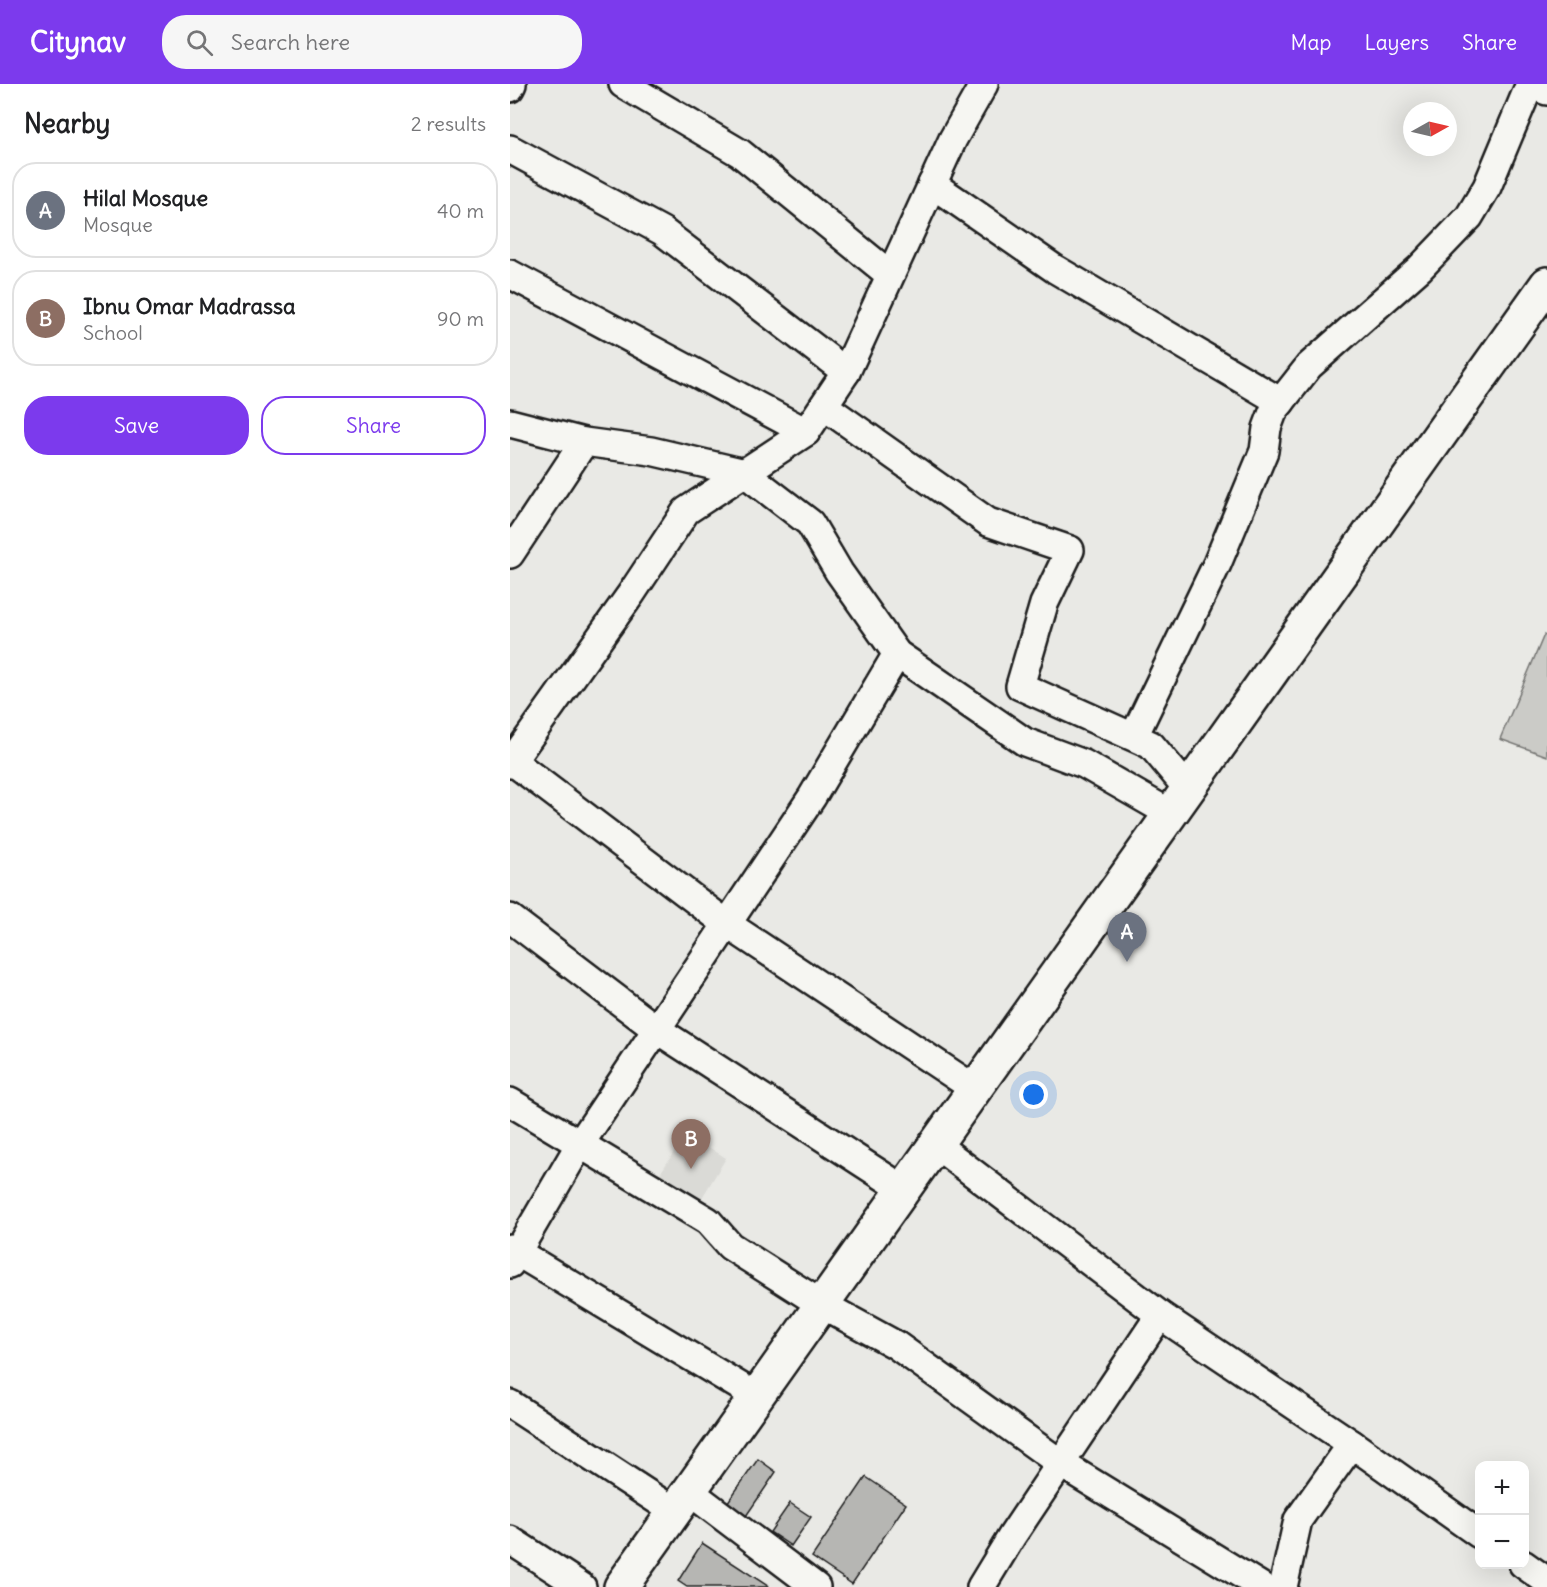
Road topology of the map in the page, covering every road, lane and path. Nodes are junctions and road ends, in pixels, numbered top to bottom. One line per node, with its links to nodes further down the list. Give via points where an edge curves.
1 (512, 84): 6 (street)
2 (623, 84): 11 (street, via 740,153)
3 (984, 84): 9 (street, via 952,139)
4 (1530, 84): 14 (street, via 1469,217 1420,268 1310,366)
5 (1538, 84): 7 (street)
6 (510, 88)
7 (1547, 88)
8 (510, 149): 13 (street, via 662,231)
9 (932, 184): 11 (street); 14 (street, via 1055,269)
10 (510, 274): 17 (street)
11 (890, 274): 13 (street)
12 (1547, 284): 24 (street)
13 (846, 372): 15 (street)
14 (1281, 402): 22 (street, via 1273,412 1264,451 1217,564)
15 (824, 406): 17 (street); 22 (street, via 988,522 1070,550 1044,604 1020,686)
16 (510, 423): 18 (street)
17 (806, 432): 19 (street)
18 (584, 442): 19 (street, via 651,451); 20 (street)
19 (745, 473): 21 (street, via 810,523); 23 (street, via 686,511)
20 (510, 554)
21 (897, 654): 24 (street, via 1025,742); 26 (street, via 812,797)
22 (1134, 736): 24 (street, via 1151,745)
23 (511, 763): 26 (street)
24 (1180, 801): 28 (street)
25 (510, 918): 27 (street)
26 (727, 924): 27 (street); 28 (street)
27 (656, 1029): 30 (street); 32 (street)
28 (975, 1089): 31 (street)
29 (510, 1102): 30 (street)
30 (580, 1144): 33 (street); 34 (street, via 708,1221 730,1246)
31 (935, 1144): 32 (street); 35 (street)
32 (903, 1189): 34 (street)
33 (512, 1255): 36 (street)
34 (821, 1304): 36 (street); 39 (street, via 896,1346)
35 (1160, 1316): 38 (street); 39 (street)
36 (756, 1396): 40 (street)
37 (510, 1404): 40 (street)
38 (1352, 1444): 41 (street); 50 (street, via 1298,1520)
39 (1060, 1463): 48 (street); 49 (street)
40 (681, 1501): 46 (street); 47 (street)
41 (1475, 1531)
42 (510, 1540): 45 (street)
43 (1529, 1568): 44 (street)
44 (1547, 1581)
45 (582, 1587)
46 (621, 1587)
47 (816, 1587)
48 (981, 1587)
49 (1262, 1587)
50 (1283, 1587)

